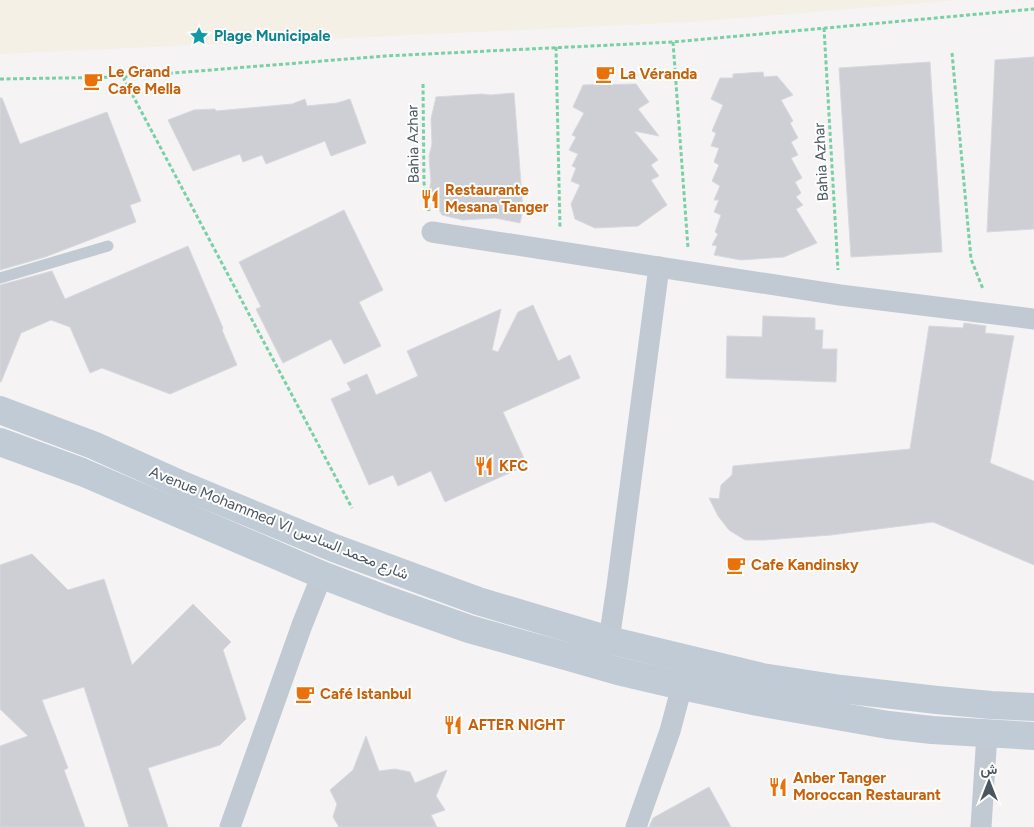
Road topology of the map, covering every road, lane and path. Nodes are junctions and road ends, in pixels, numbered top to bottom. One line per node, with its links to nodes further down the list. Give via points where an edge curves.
1 (1034, 10): 2 (path)
2 (824, 28): 3 (path); 15 (path, Bahia Azhar)
3 (674, 42): 4 (path); 13 (path)
4 (556, 47): 6 (path, via 384,56); 11 (path)
5 (952, 52): 16 (path, via 971,259)
6 (124, 77): 7 (path); 20 (path)
7 (0, 79)
8 (423, 84): 9 (path, Bahia Azhar, via 424,183)
9 (432, 232): 11 (street)
10 (108, 246): 14 (lane)
11 (561, 252): 12 (street)
12 (659, 267): 13 (street); 22 (street)
13 (690, 271): 15 (street)
14 (0, 278)
15 (840, 295): 16 (street)
16 (993, 314): 17 (street)
17 (1034, 319)
18 (0, 410): 22 (main road, Avenue Mohammed VI شارع محمد السادس, via 93,445 334,548 478,601)
19 (0, 442): 21 (main road, Avenue Mohammed VI شارع محمد السادس, via 82,472)
20 (352, 508)
21 (322, 575): 23 (main road, Avenue Mohammed VI شارع محمد السادس, via 469,628); 27 (street)
22 (609, 640): 24 (main road, Avenue Mohammed VI شارع محمد السادس, via 762,677 824,687)
23 (682, 686): 25 (main road, Avenue Mohammed VI شارع محمد السادس, via 888,725); 28 (street, via 670,731)
24 (1034, 707)
25 (987, 734): 26 (main road, Avenue Mohammed VI شارع محمد السادس); 29 (street)
26 (1034, 736)
27 (230, 827)
28 (636, 827)
29 (981, 827)

